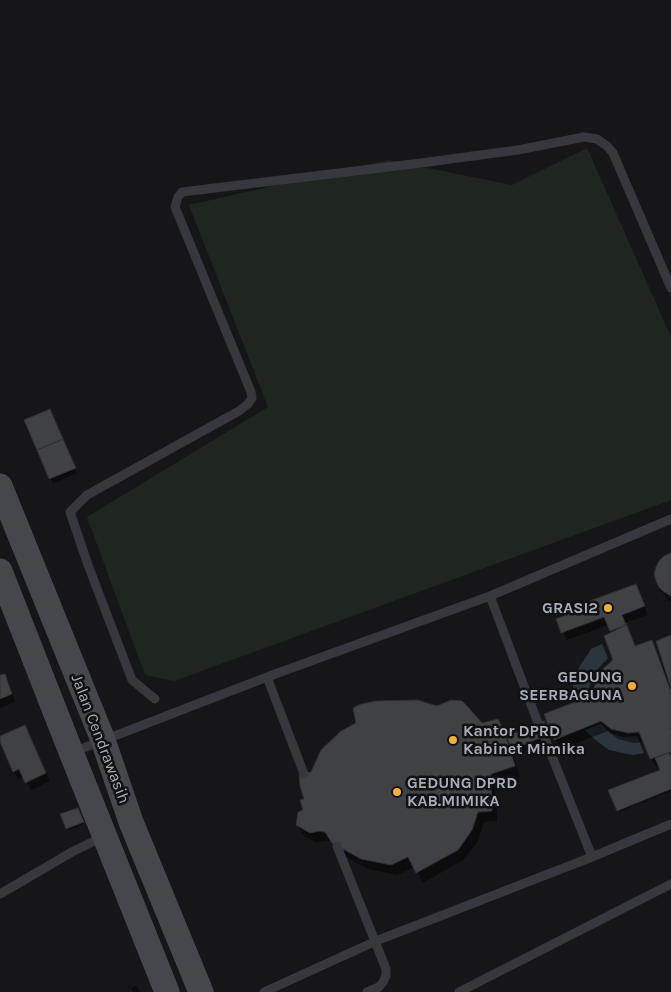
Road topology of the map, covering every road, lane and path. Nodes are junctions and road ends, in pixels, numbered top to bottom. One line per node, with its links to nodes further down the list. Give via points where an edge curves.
1 (671, 288): 7 (lane, via 613,153 597,139 584,137 499,153 182,192 175,207 252,398 239,411 87,496 70,512 132,680)
2 (0, 486): 10 (main road, Jalan Cendrawasih)
3 (671, 519): 5 (lane)
4 (0, 571): 11 (main road, Jalan Cendrawasih)
5 (490, 596): 6 (lane); 8 (lane)
6 (267, 677): 10 (lane); 12 (lane)
7 (155, 700)
8 (538, 723)
9 (544, 736): 16 (lane)
10 (103, 740): 11 (lane); 21 (main road, Jalan Cendrawasih, via 131,822)
11 (71, 752): 14 (main road, Jalan Cendrawasih)
12 (304, 774)
13 (671, 824): 16 (lane)
14 (100, 839): 18 (lane); 20 (main road, Jalan Cendrawasih)
15 (337, 846): 19 (lane)
16 (592, 857): 19 (lane)
17 (671, 884): 24 (lane)
18 (0, 894)
19 (376, 941): 22 (lane); 23 (lane, via 386,976 379,987)
20 (167, 992)
21 (201, 992)
22 (264, 992)
23 (367, 992)
24 (459, 992)

